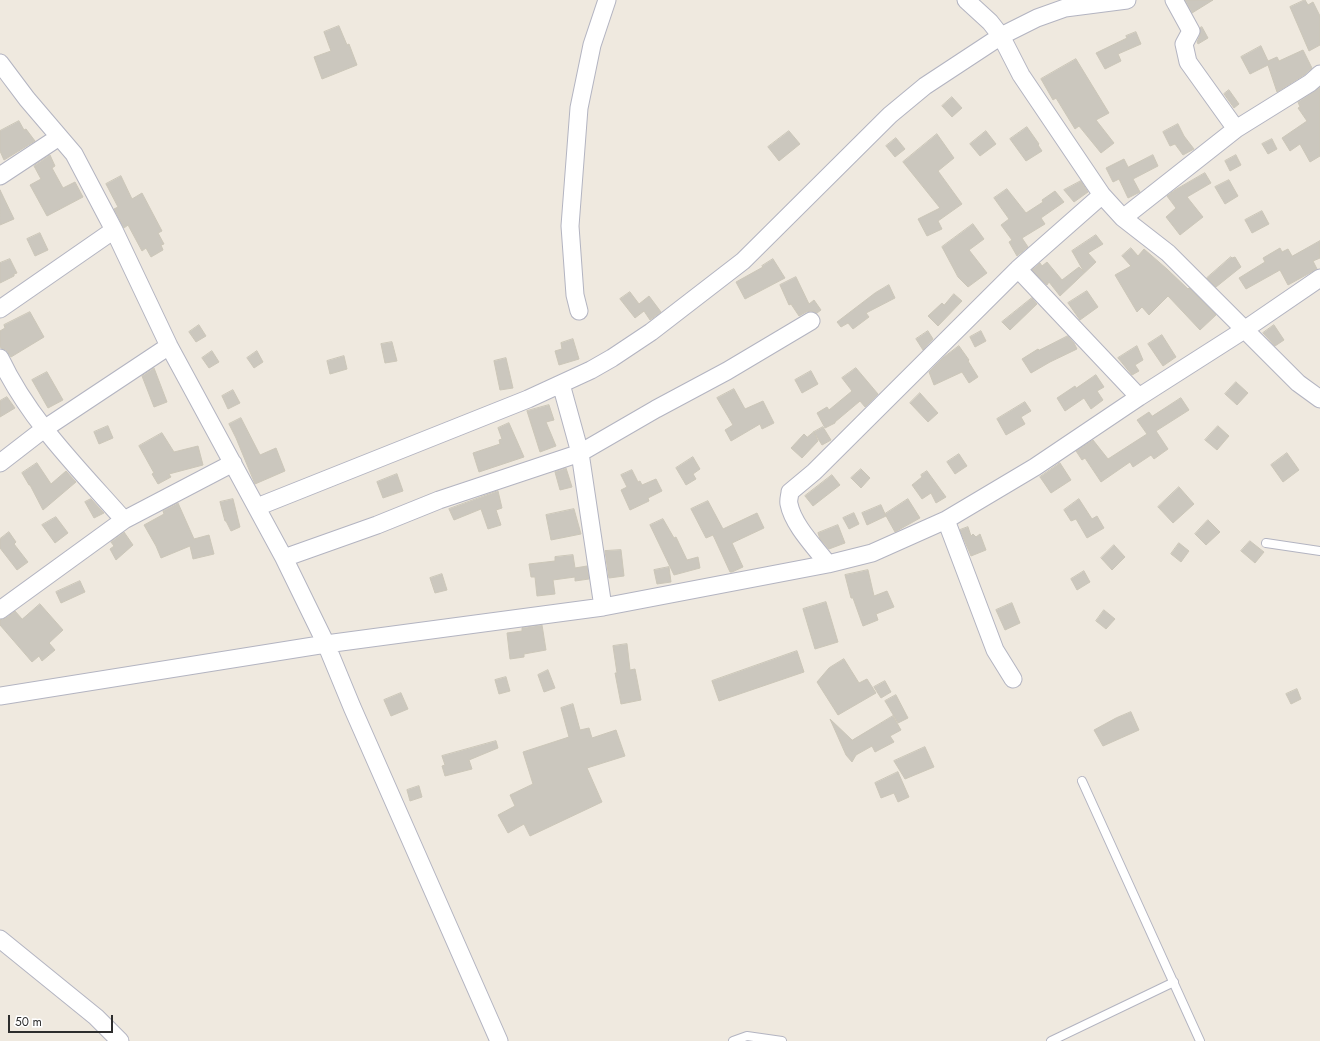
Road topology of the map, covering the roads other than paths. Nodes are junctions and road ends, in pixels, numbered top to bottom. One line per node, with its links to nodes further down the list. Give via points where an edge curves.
1 (607, 0): 17 (street, via 592,45 579,108 570,226 575,295)
2 (966, 0): 5 (street)
3 (1127, 0): 5 (street, via 1065,8 1037,18)
4 (1174, 0): 8 (street, via 1191,31 1184,44 1188,62)
5 (1001, 36): 11 (street, via 1021,75); 22 (street, via 925,86 890,115 743,261 630,347)
6 (0, 63): 9 (street)
7 (1320, 74): 8 (street, via 1310,83)
8 (1236, 129): 12 (street)
9 (59, 136): 10 (street); 13 (street, via 74,154)
10 (0, 176)
11 (1102, 195): 12 (street); 14 (street)
12 (1123, 218): 19 (street, via 1168,253)
13 (114, 230): 16 (street); 20 (street)
14 (1018, 269): 23 (street); 35 (street, via 814,472 790,492 788,503 793,516)
15 (1320, 278): 19 (street)
16 (0, 309)
17 (579, 311)
18 (811, 321): 26 (street)
19 (1244, 330): 23 (street); 24 (street, via 1298,383)
20 (169, 346): 25 (street); 28 (street)
21 (0, 358): 25 (street, via 9,378)
22 (561, 384): 26 (street); 29 (street)
23 (1139, 397): 31 (street, via 1035,466)
24 (1320, 399)
25 (44, 429): 27 (street); 30 (street)
26 (580, 453): 34 (street, via 439,500); 36 (street)
27 (0, 463)
28 (232, 463): 29 (street); 30 (street)
29 (257, 507): 34 (street)
30 (124, 520): 37 (street)
31 (946, 520): 35 (street, via 872,553); 39 (street, via 995,650)
32 (1266, 543): 33 (lane)
33 (1320, 551)
34 (284, 558): 38 (street)
35 (828, 564): 36 (street)
36 (603, 606): 38 (street)
37 (0, 610)
38 (326, 644): 40 (street); 45 (street)
39 (1012, 679)
40 (0, 696)
41 (1082, 781): 43 (lane)
42 (0, 939): 44 (street, via 96,1017)
43 (1174, 982): 48 (lane); 49 (lane)
44 (120, 1041)
45 (499, 1041)
46 (733, 1041): 47 (lane, via 747,1036)
47 (782, 1041)
48 (1051, 1041)
49 (1200, 1041)

